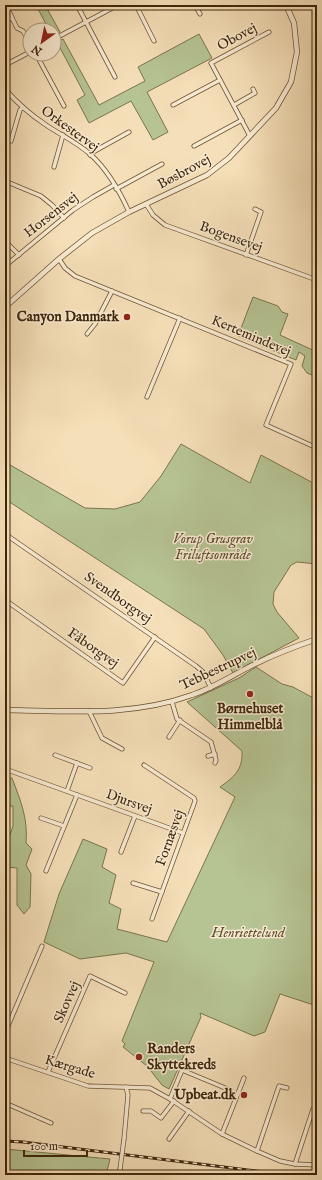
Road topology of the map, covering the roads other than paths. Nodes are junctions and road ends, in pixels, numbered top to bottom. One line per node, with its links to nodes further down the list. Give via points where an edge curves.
1 (6, 5): 8 (street)
2 (77, 5): 10 (street)
3 (118, 5): 10 (street)
4 (136, 5): 14 (street)
5 (195, 5): 7 (street)
6 (286, 5): 29 (street, Bøsbrovej, via 294,23 297,52 291,82 276,108)
7 (200, 14)
8 (12, 18): 9 (street); 11 (street, via 17,28)
9 (5, 22)
10 (86, 22): 13 (street); 18 (street)
11 (22, 30)
12 (270, 32): 19 (street, Obovej, via 211,63)
13 (62, 35)
14 (154, 41)
15 (22, 56): 17 (street)
16 (40, 62): 24 (street)
17 (5, 65)
18 (115, 77)
19 (220, 80): 22 (street); 23 (street, Obovej)
20 (5, 89): 25 (street, Orkestervej)
21 (253, 89): 23 (street, via 255,93)
22 (173, 105)
23 (234, 105): 26 (street, Obovej)
24 (64, 106)
25 (22, 107): 28 (street, Orkestervej); 30 (street)
26 (242, 120): 29 (street, Obovej); 31 (street)
27 (128, 132): 32 (street)
28 (63, 135): 32 (street, Orkestervej); 34 (street)
29 (250, 136): 38 (street, Bøsbrovej, via 229,158 207,174)
30 (11, 141)
31 (194, 146)
32 (90, 155): 36 (street, Orkestervej, via 104,169)
33 (162, 164): 37 (street)
34 (54, 166)
35 (5, 181): 41 (street, via 41,196)
36 (114, 185): 37 (street, Orkestervej); 41 (street, Horsensvej)
37 (116, 189): 40 (street, Orkestervej)
38 (146, 204): 40 (street, Bøsbrovej); 44 (street, Bogensevej, via 153,215 165,225)
39 (255, 209): 44 (street, via 261,212)
40 (129, 212): 45 (street, Bøsbrovej, via 92,234)
41 (64, 218): 43 (street, Horsensvej)
42 (5, 240): 43 (street)
43 (18, 255): 46 (street, Horsensvej)
44 (246, 255): 47 (street, Bogensevej)
45 (59, 259): 48 (street, Kertemindevej, via 75,276); 49 (street, Bøsbrovej)
46 (5, 266)
47 (317, 280)
48 (112, 291): 50 (street, Kertemindevej); 51 (street)
49 (5, 307)
50 (180, 318): 52 (street); 53 (street, Kertemindevej, via 292,364 266,425)
51 (87, 334)
52 (147, 397)
53 (317, 448)
54 (5, 534): 56 (street, Svendborgvej)
55 (5, 600): 56 (street, Fåborgvej, via 123,683)
56 (155, 638): 58 (street, Svendborgvej, via 196,666)
57 (317, 639): 58 (street, Tebbestrupvej, via 260,662)
58 (211, 688): 59 (street, Tebbestrupvej)
59 (172, 702): 61 (street, Tebbestrupvej, via 128,710); 62 (street, via 177,719)
60 (5, 710): 61 (street, Tebbestrupvej)
61 (90, 711): 64 (street, via 102,738)
62 (180, 720): 63 (street); 65 (street, via 211,742)
63 (169, 738)
64 (122, 749)
65 (214, 754): 67 (street); 69 (street)
66 (55, 755): 68 (street)
67 (208, 756)
68 (77, 763): 71 (street); 73 (street)
69 (215, 763)
70 (144, 765): 78 (street, Fornæsvej, via 194,798)
71 (90, 768)
72 (5, 769): 73 (street, Djursvej)
73 (67, 791): 74 (street, Djursvej)
74 (77, 795): 75 (street, Djursvej); 77 (street)
75 (135, 816): 78 (street, Djursvej); 79 (street)
76 (41, 818): 77 (street)
77 (64, 826): 80 (street)
78 (183, 833): 82 (street, Fornæsvej)
79 (121, 852)
80 (46, 871)
81 (133, 883): 82 (street)
82 (162, 892): 83 (street, Fornæsvej)
83 (152, 919)
84 (42, 946): 86 (street)
85 (125, 993): 88 (street, Skovvej, via 90,976)
86 (5, 1033)
87 (5, 1058): 88 (street, Kærgade)
88 (48, 1072): 90 (street, Kærgade, via 88,1086)
89 (244, 1078): 99 (street)
90 (126, 1088): 93 (street, Kærgade, via 150,1088); 104 (street, bridge, via 128,1095)
91 (287, 1088): 101 (street, via 279,1086)
92 (230, 1090): 93 (street, via 182,1070)
93 (172, 1100): 96 (street, via 161,1118 151,1111); 97 (street, Kærgade)
94 (5, 1103): 98 (street)
95 (312, 1109): 102 (street)
96 (143, 1111)
97 (189, 1111): 99 (street, Kærgade); 100 (street)
98 (51, 1122)
99 (222, 1134): 101 (street, Kærgade)
100 (169, 1139)
101 (257, 1151): 102 (street, Kærgade, via 280,1161)
102 (295, 1164): 103 (street, Kærgade)
103 (317, 1165)
104 (119, 1175)

